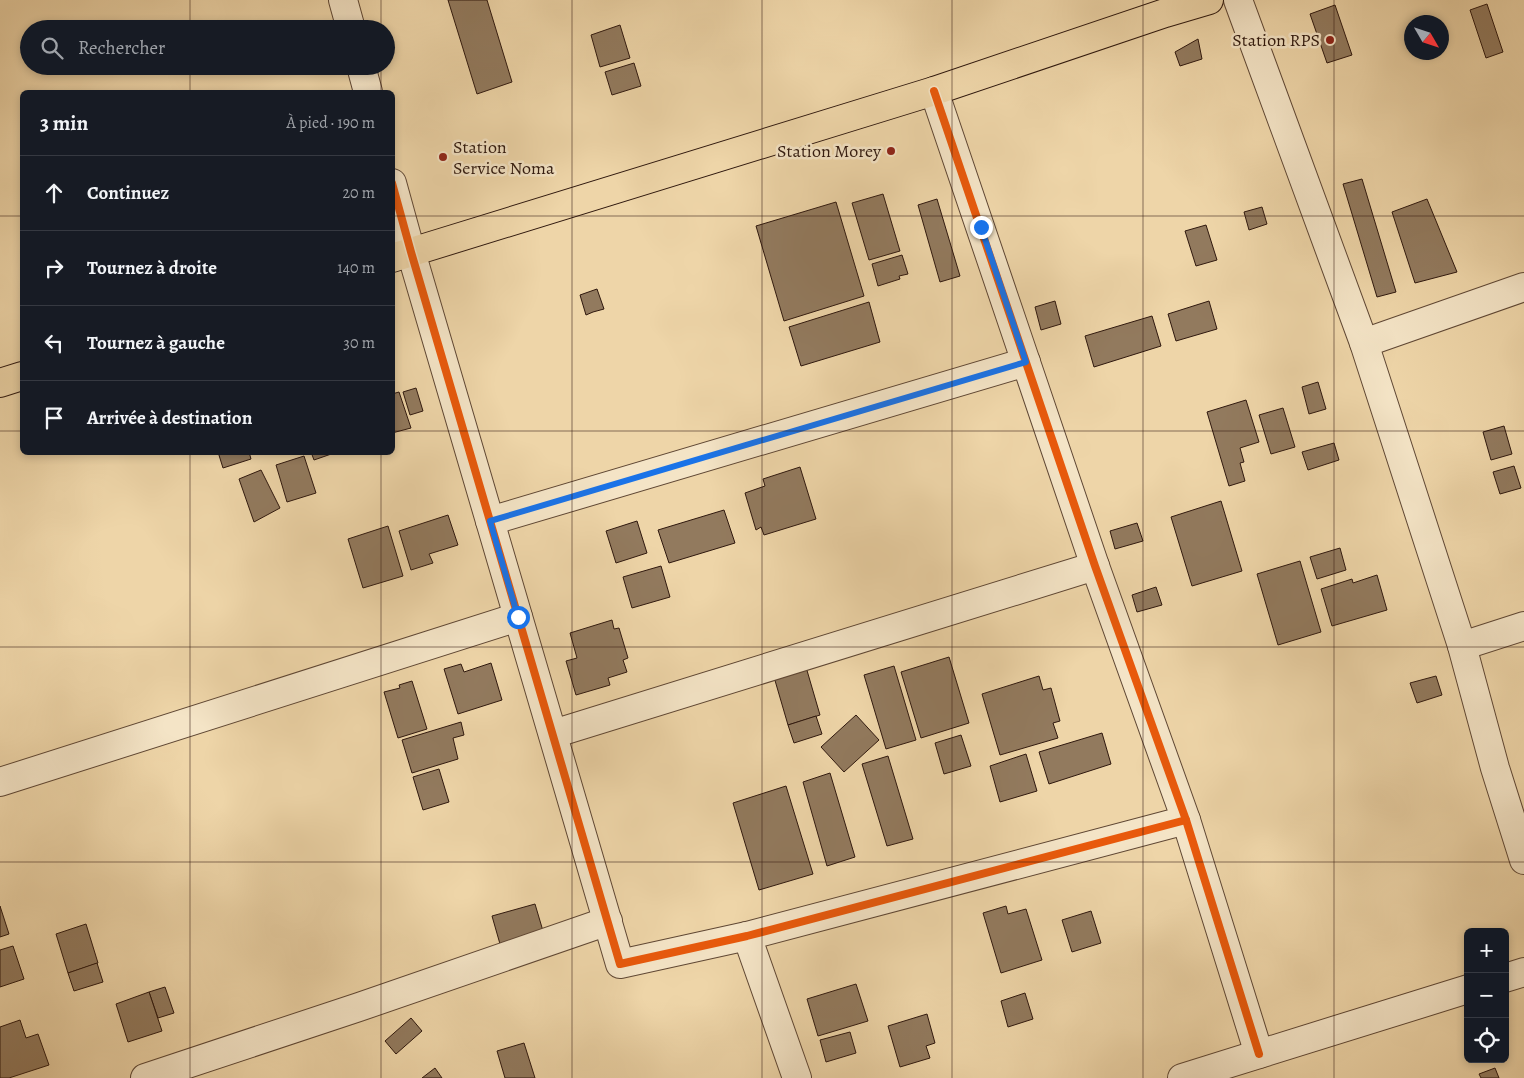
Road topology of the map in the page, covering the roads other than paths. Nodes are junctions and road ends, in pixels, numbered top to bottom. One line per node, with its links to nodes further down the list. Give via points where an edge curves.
1 (343, 0): 5 (street)
2 (1209, 0): 4 (main road)
3 (1238, 0): 12 (street)
4 (1163, 6): 8 (main road)
5 (349, 20)
6 (363, 75): 7 (street)
7 (367, 90)
8 (934, 91): 10 (main road); 13 (street)
9 (395, 205): 10 (street)
10 (402, 256): 16 (street)
11 (1524, 287): 12 (street)
12 (1364, 343): 20 (street)
13 (1026, 362): 16 (street); 17 (street)
14 (20, 377): 15 (main road)
15 (0, 383)
16 (490, 521): 18 (street)
17 (1095, 566): 21 (street); 23 (street)
18 (518, 617): 21 (street); 22 (street)
19 (1524, 626): 20 (street)
20 (1462, 646): 24 (street)
21 (553, 734): 25 (street)
22 (0, 782)
23 (1186, 820): 26 (street); 30 (street)
24 (1524, 860)
25 (608, 921): 26 (street, via 620,964); 31 (street)
26 (747, 936): 32 (street)
27 (1524, 972): 28 (street)
28 (1509, 977)
29 (1464, 990): 30 (street)
30 (1259, 1054): 33 (street)
31 (145, 1078)
32 (797, 1078)
33 (1182, 1078)

